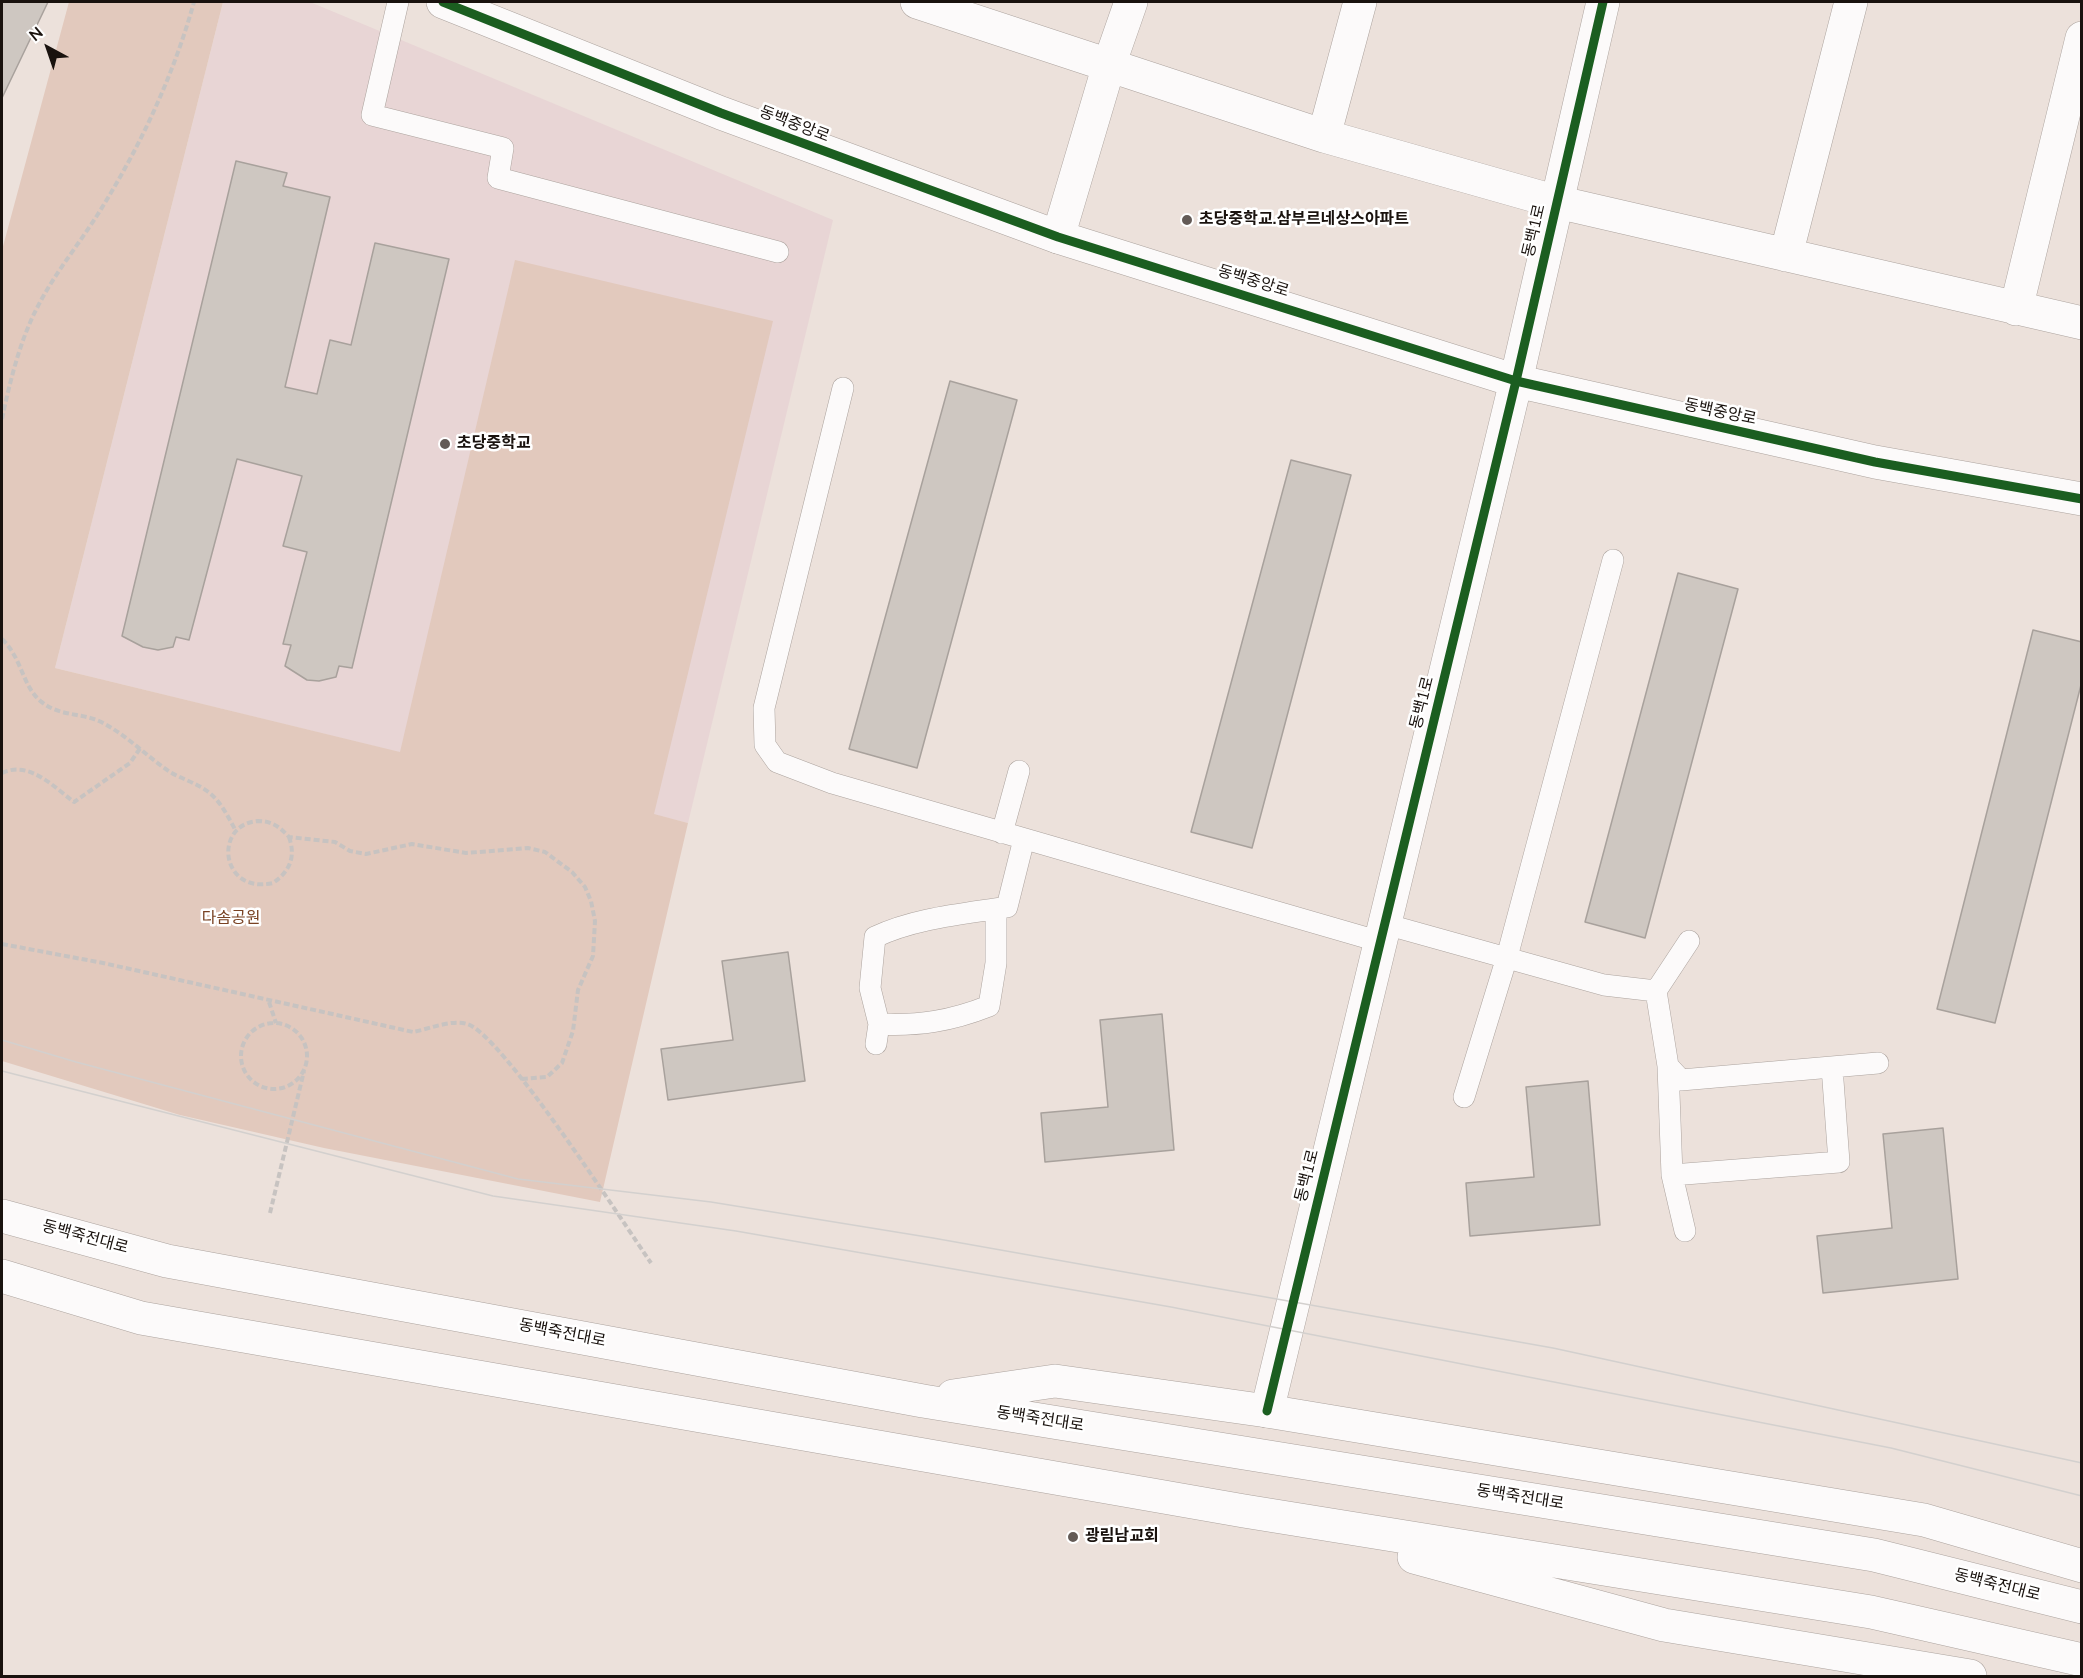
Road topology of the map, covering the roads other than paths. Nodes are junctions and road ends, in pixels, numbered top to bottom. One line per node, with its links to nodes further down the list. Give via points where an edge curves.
1 (398, 2): 13 (lane, via 372,115 504,148 498,178)
2 (443, 2): 12 (main road, 동백중앙로, via 721,114)
3 (917, 2): 9 (main road)
4 (1131, 2): 9 (main road)
5 (1360, 2): 10 (main road)
6 (1603, 2): 11 (main road, 동백1로)
7 (1851, 2): 14 (main road)
8 (2082, 38): 15 (main road)
9 (1109, 65): 10 (main road); 12 (main road)
10 (1324, 136): 11 (main road)
11 (1557, 202): 14 (main road); 17 (main road, 동백1로)
12 (1058, 237): 17 (main road, 동백중앙로)
13 (778, 252)
14 (1786, 255): 15 (main road)
15 (2016, 309): 16 (main road)
16 (2082, 323)
17 (1516, 381): 19 (main road, 동백중앙로, via 1875,462); 25 (main road, 동백1로)
18 (843, 388): 22 (lane, via 764,708 765,745 777,762 821,779)
19 (2082, 499)
20 (1613, 560): 27 (lane)
21 (1019, 771): 22 (lane)
22 (1002, 833): 23 (lane)
23 (1024, 839): 24 (lane, via 1007,907); 25 (lane)
24 (996, 909): 24 (lane, via 900,925 874,937 870,988 877,1034 963,1016 989,1006 996,963)
25 (1383, 933): 27 (lane); 38 (main road, 동백1로)
26 (1689, 941): 28 (lane)
27 (1507, 957): 28 (lane, via 1604,985); 32 (lane)
28 (1656, 991): 30 (lane)
29 (1878, 1063): 31 (lane)
30 (1668, 1066): 31 (lane, via 1681,1080); 33 (lane)
31 (1832, 1067): 33 (lane, via 1839,1162)
32 (1464, 1097)
33 (1672, 1175): 35 (lane)
34 (2, 1216): 37 (main road, 동백죽전대로, via 167,1261)
35 (1685, 1231)
36 (2, 1276): 39 (main road, via 141,1318)
37 (923, 1401): 38 (main road, via 1054,1381); 41 (main road, 동백죽전대로, via 1874,1555)
38 (1267, 1411): 40 (main road, via 1924,1520)
39 (1244, 1511): 42 (main road, via 1871,1612); 43 (main road, via 1664,1625)
40 (2082, 1566)
41 (2082, 1607)
42 (2082, 1660)
43 (1970, 1677)

